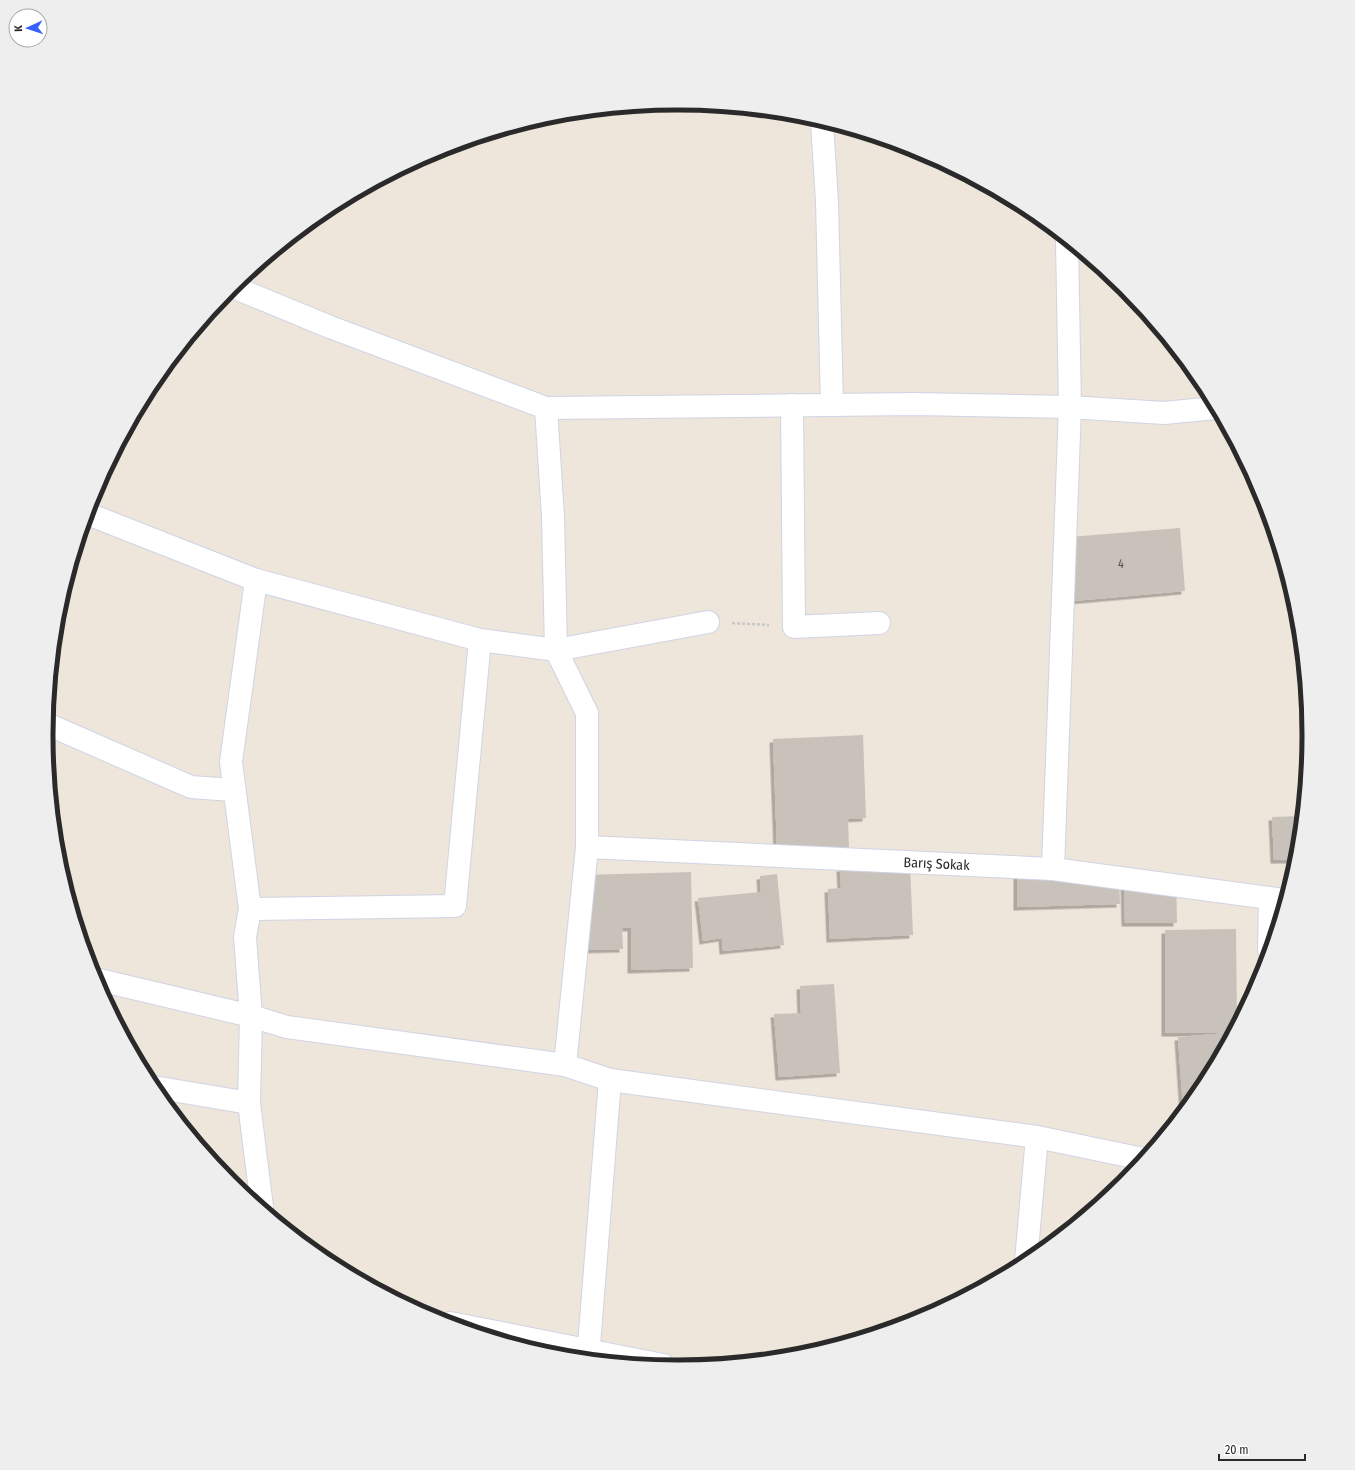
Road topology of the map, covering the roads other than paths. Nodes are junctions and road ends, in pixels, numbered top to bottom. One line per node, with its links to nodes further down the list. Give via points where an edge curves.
1 (822, 128): 5 (street, via 827,202)
2 (1067, 247): 7 (street)
3 (240, 290): 6 (street, via 330,327)
4 (792, 405): 5 (street); 6 (street); 12 (street, via 794,627)
5 (832, 405): 7 (street, via 915,404)
6 (546, 408): 14 (street, via 553,518)
7 (1070, 408): 8 (street, via 1164,413); 18 (street)
8 (1209, 409)
9 (93, 516): 10 (street)
10 (256, 580): 13 (street); 16 (street, via 231,762)
11 (708, 622): 14 (street)
12 (878, 623)
13 (480, 640): 14 (street); 20 (street, via 455,906)
14 (556, 650): 17 (street, via 587,713)
15 (53, 727): 16 (street, via 192,787)
16 (234, 790): 20 (street)
17 (587, 847): 18 (street, Barış Sokak); 24 (street)
18 (1053, 869): 19 (street, Barış Sokak)
19 (1277, 899): 21 (street)
20 (250, 910): 23 (street, via 246,937)
21 (1274, 921)
22 (104, 981): 23 (street)
23 (252, 1016): 24 (street, via 287,1027); 27 (street)
24 (565, 1065): 25 (street)
25 (610, 1080): 28 (street); 34 (street)
26 (163, 1088): 27 (street)
27 (249, 1103): 30 (street)
28 (1037, 1137): 29 (street); 31 (street)
29 (1137, 1158)
30 (261, 1201)
31 (1027, 1252)
32 (513, 1337): 33 (street)
33 (575, 1351)
34 (589, 1353)

